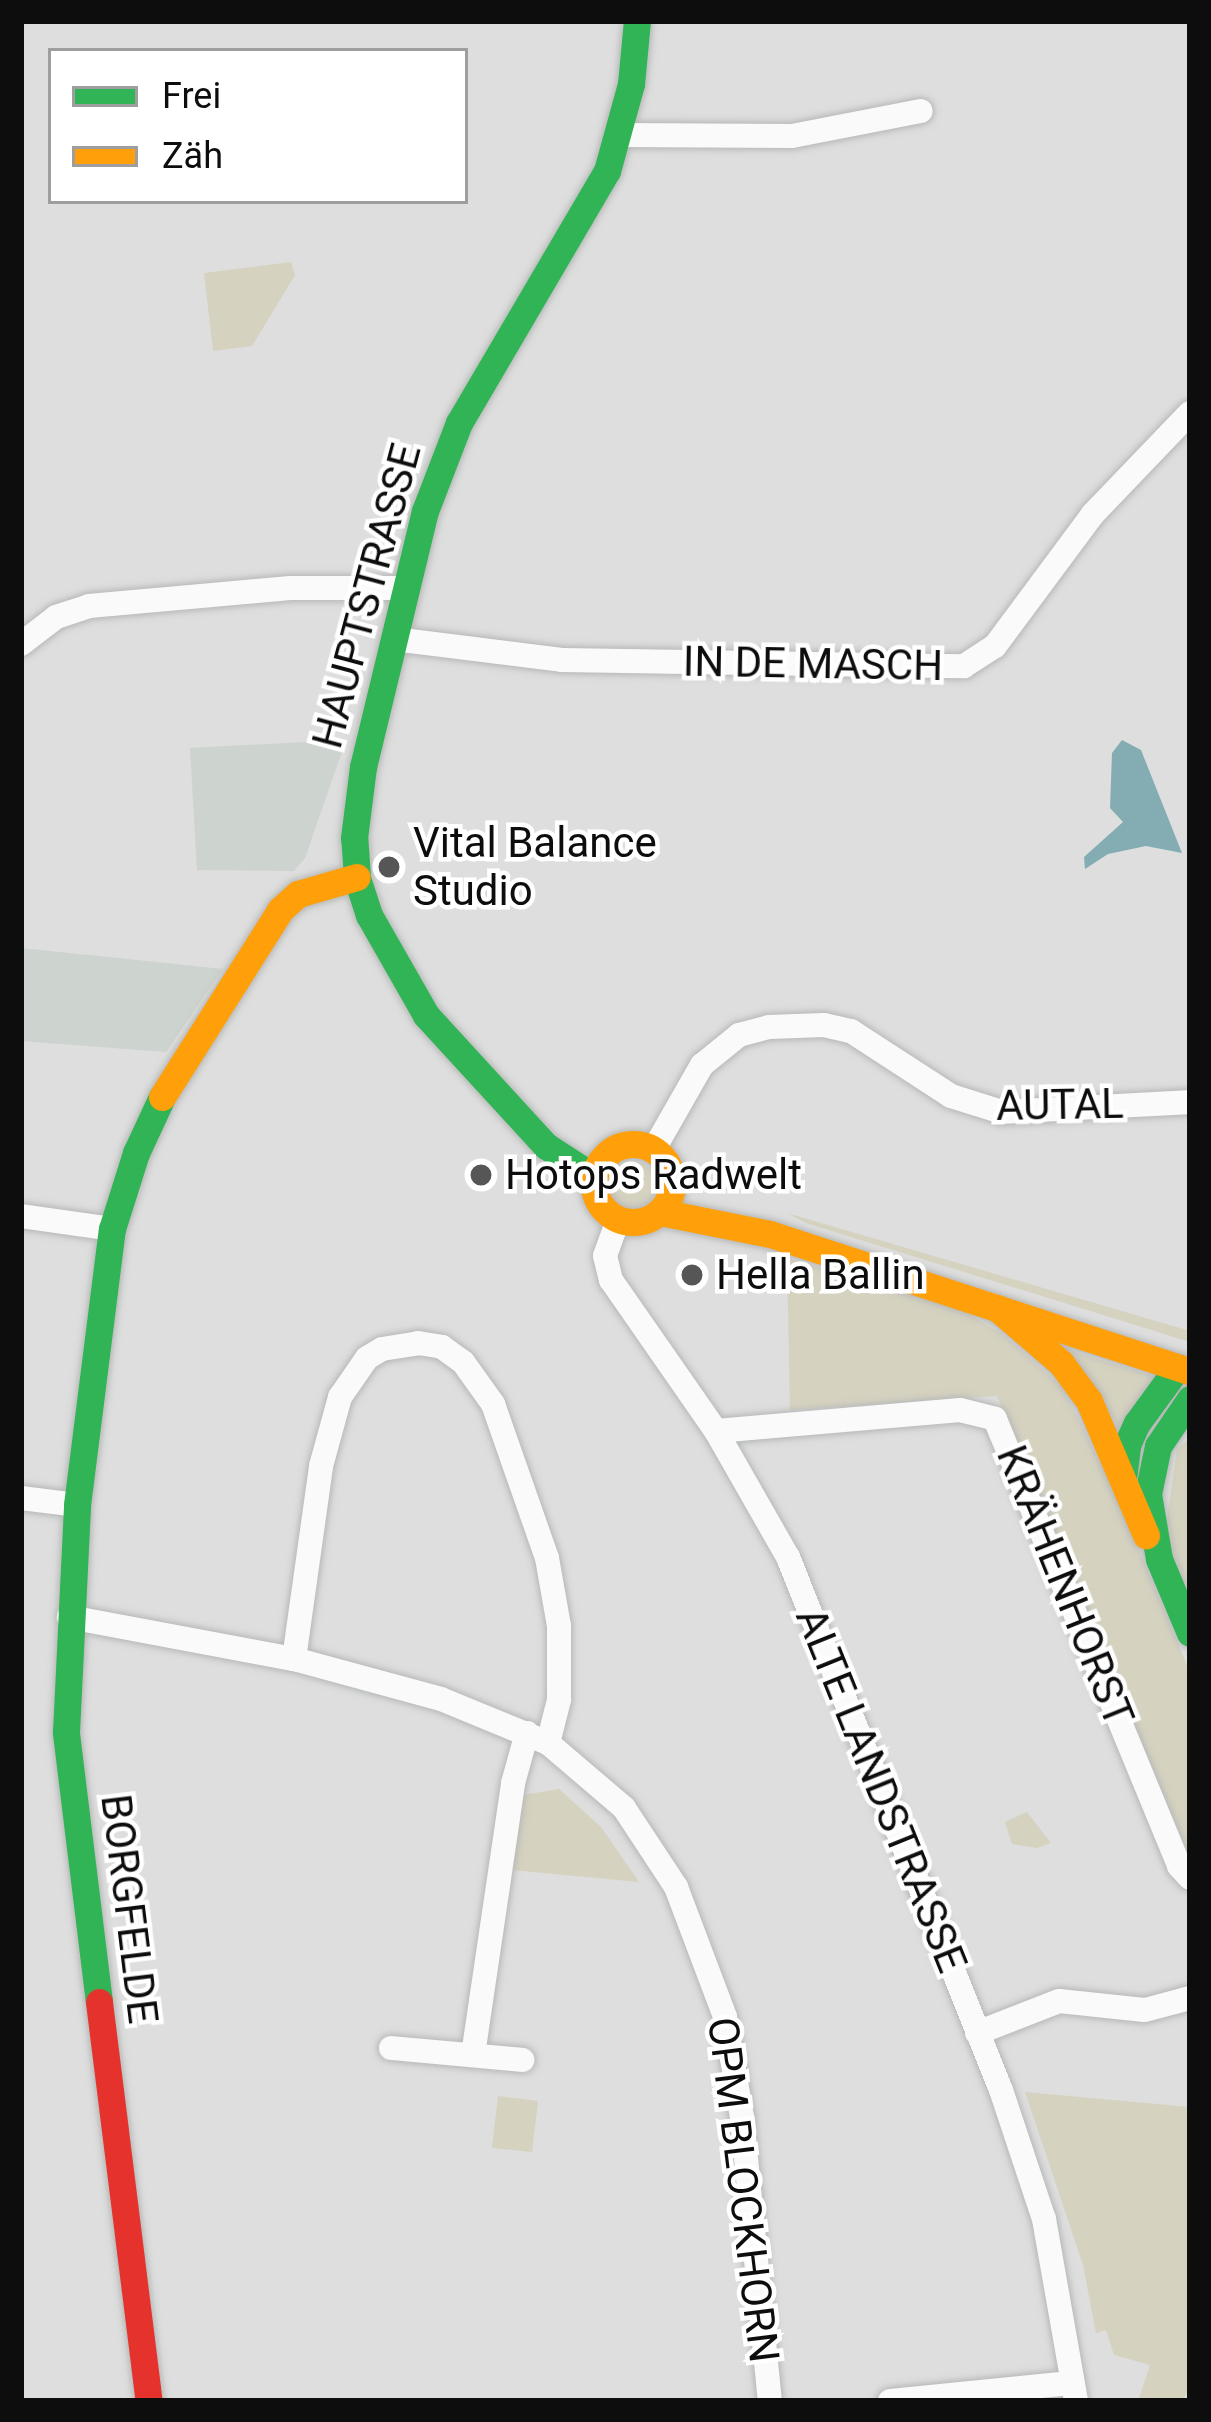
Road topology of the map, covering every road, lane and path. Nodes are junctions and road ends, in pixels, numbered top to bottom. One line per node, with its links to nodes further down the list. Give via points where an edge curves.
1 (637, 21): 3 (main road, HAUPTSTRASSE)
2 (921, 111): 3 (street, via 792,136)
3 (620, 136): 5 (main road, HAUPTSTRASSE, via 589,209 459,423)
4 (1190, 413): 6 (street, IN DE MASCH, via 1093,514 995,646 964,666 562,660)
5 (405, 588): 6 (main road, HAUPTSTRASSE); 7 (street, via 290,588 89,606 56,616)
6 (394, 639): 8 (main road, HAUPTSTRASSE, via 363,767)
7 (21, 644)
8 (357, 877): 11 (main road, HAUPTSTRASSE, via 387,954 426,1015 546,1146); 16 (main road, BORGFELDE, via 298,894 280,910 175,1070)
9 (1190, 1102): 10 (street, AUTAL, via 1002,1112 951,1096 851,1031 770,1027 739,1035 702,1065)
10 (654, 1150): 11 (main road, via 630,1144); 12 (main road)
11 (601, 1165): 15 (main road, HAUPTSTRASSE, via 598,1202)
12 (672, 1185): 13 (main road); 17 (main road)
13 (660, 1212): 15 (main road, via 643,1222); 17 (main road)
14 (21, 1216): 16 (street)
15 (618, 1220): 21 (street, ALTE LANDSTRASSE, via 604,1256 610,1280)
16 (112, 1229): 24 (main road, BORGFELDE)
17 (770, 1234): 18 (main road)
18 (998, 1309): 19 (main road); 22 (main road, via 1076,1383)
19 (1184, 1369): 22 (main road, via 1127,1444)
20 (1190, 1400): 25 (main road, via 1151,1468 1149,1518)
21 (716, 1430): 30 (street, KRÄHENHORST, via 960,1410 995,1420); 32 (street, ALTE LANDSTRASSE, via 788,1557)
22 (1123, 1479): 25 (main road)
23 (21, 1498): 24 (street)
24 (77, 1505): 26 (main road, BORGFELDE)
25 (1160, 1558): 27 (main road)
26 (69, 1617): 28 (street, OPM BLOCKHORN); 37 (main road, BORGFELDE, via 73,1811)
27 (1190, 1633)
28 (294, 1659): 29 (street, OPM BLOCKHORN, via 441,1699); 29 (street, via 320,1466 340,1397 352,1374 382,1349 442,1347 493,1404 548,1558 559,1700)
29 (537, 1738): 34 (street, via 513,1783); 38 (street, OPM BLOCKHORN, via 594,1779 644,1832 712,1972 742,2117)
30 (1190, 1878)
31 (1190, 1997): 32 (street, via 1145,2010 1059,2001)
32 (977, 2032): 36 (street, ALTE LANDSTRASSE, via 1044,2219)
33 (391, 2048): 34 (street)
34 (473, 2055): 35 (street)
35 (522, 2060)
36 (1074, 2392): 39 (street)
37 (149, 2401)
38 (770, 2401)
39 (890, 2401)

